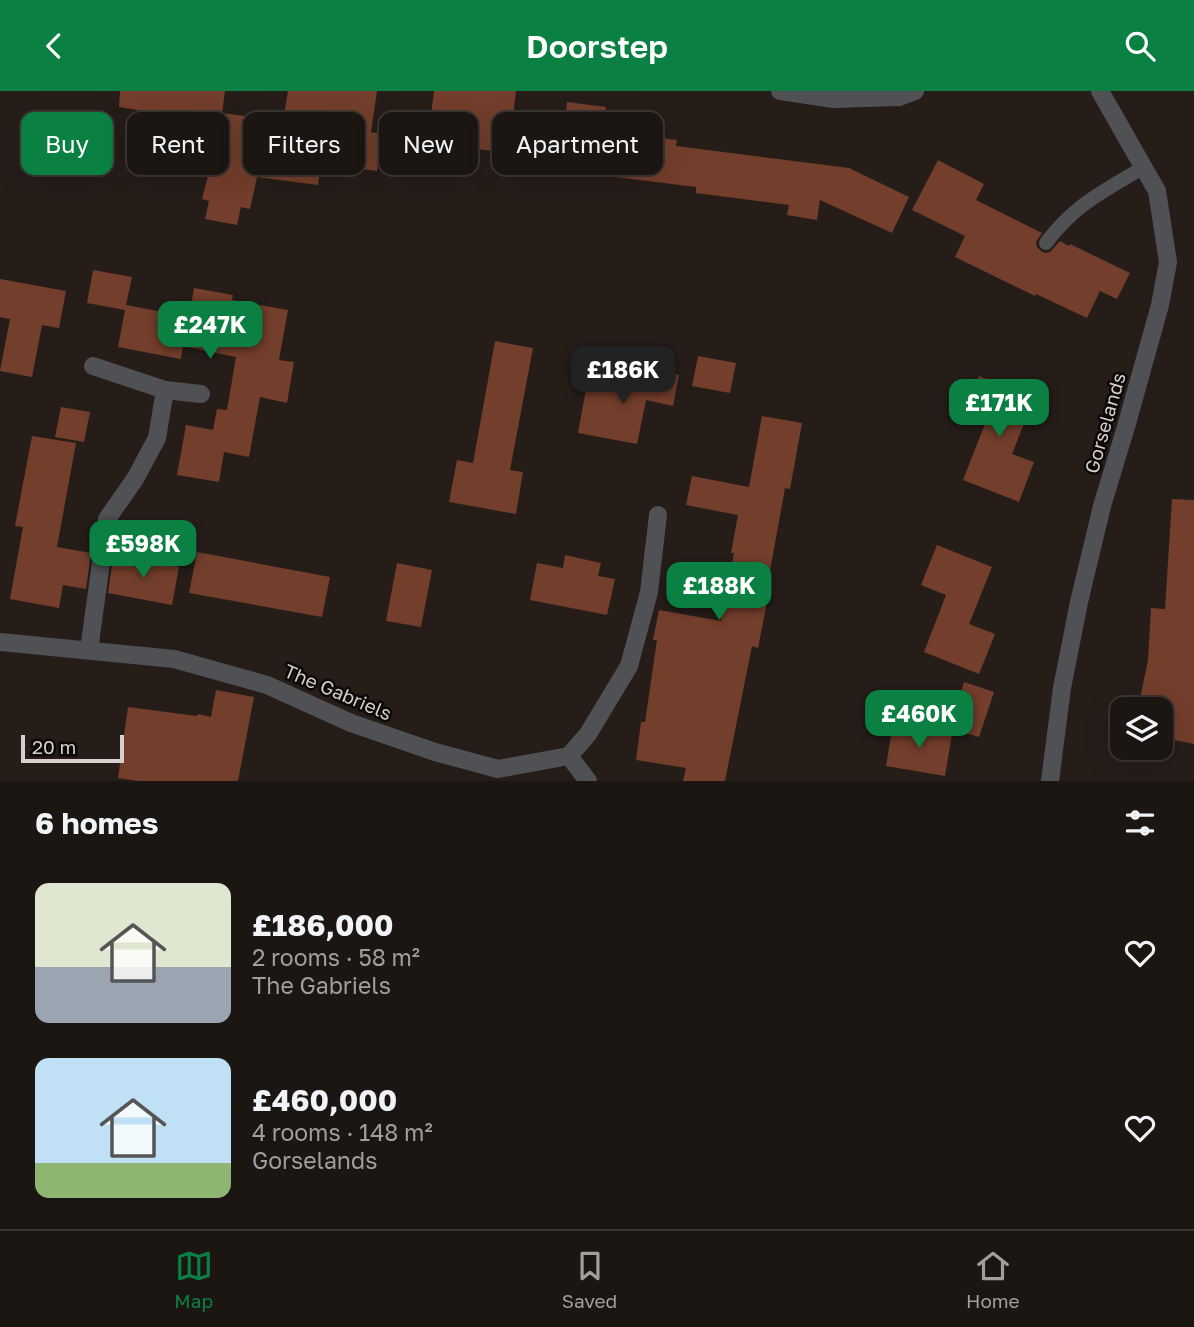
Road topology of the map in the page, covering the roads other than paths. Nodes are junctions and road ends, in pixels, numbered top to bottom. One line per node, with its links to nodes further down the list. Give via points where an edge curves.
1 (780, 91): 2 (street, via 834,99 899,97)
2 (915, 91)
3 (1100, 91): 4 (street, Gorselands)
4 (1144, 167): 5 (lane, via 1082,204); 14 (street, Gorselands, via 1157,191 1168,262 1080,602 1062,688)
5 (1046, 243)
6 (93, 366): 7 (street)
7 (165, 390): 8 (street); 11 (street, via 157,437 107,519)
8 (201, 394)
9 (658, 515): 12 (street, via 649,592 629,666)
10 (0, 642): 11 (street, The Gabriels)
11 (89, 650): 12 (street, The Gabriels, via 174,659 267,685 351,723 498,769)
12 (569, 757): 13 (street)
13 (588, 781)
14 (1050, 781)

